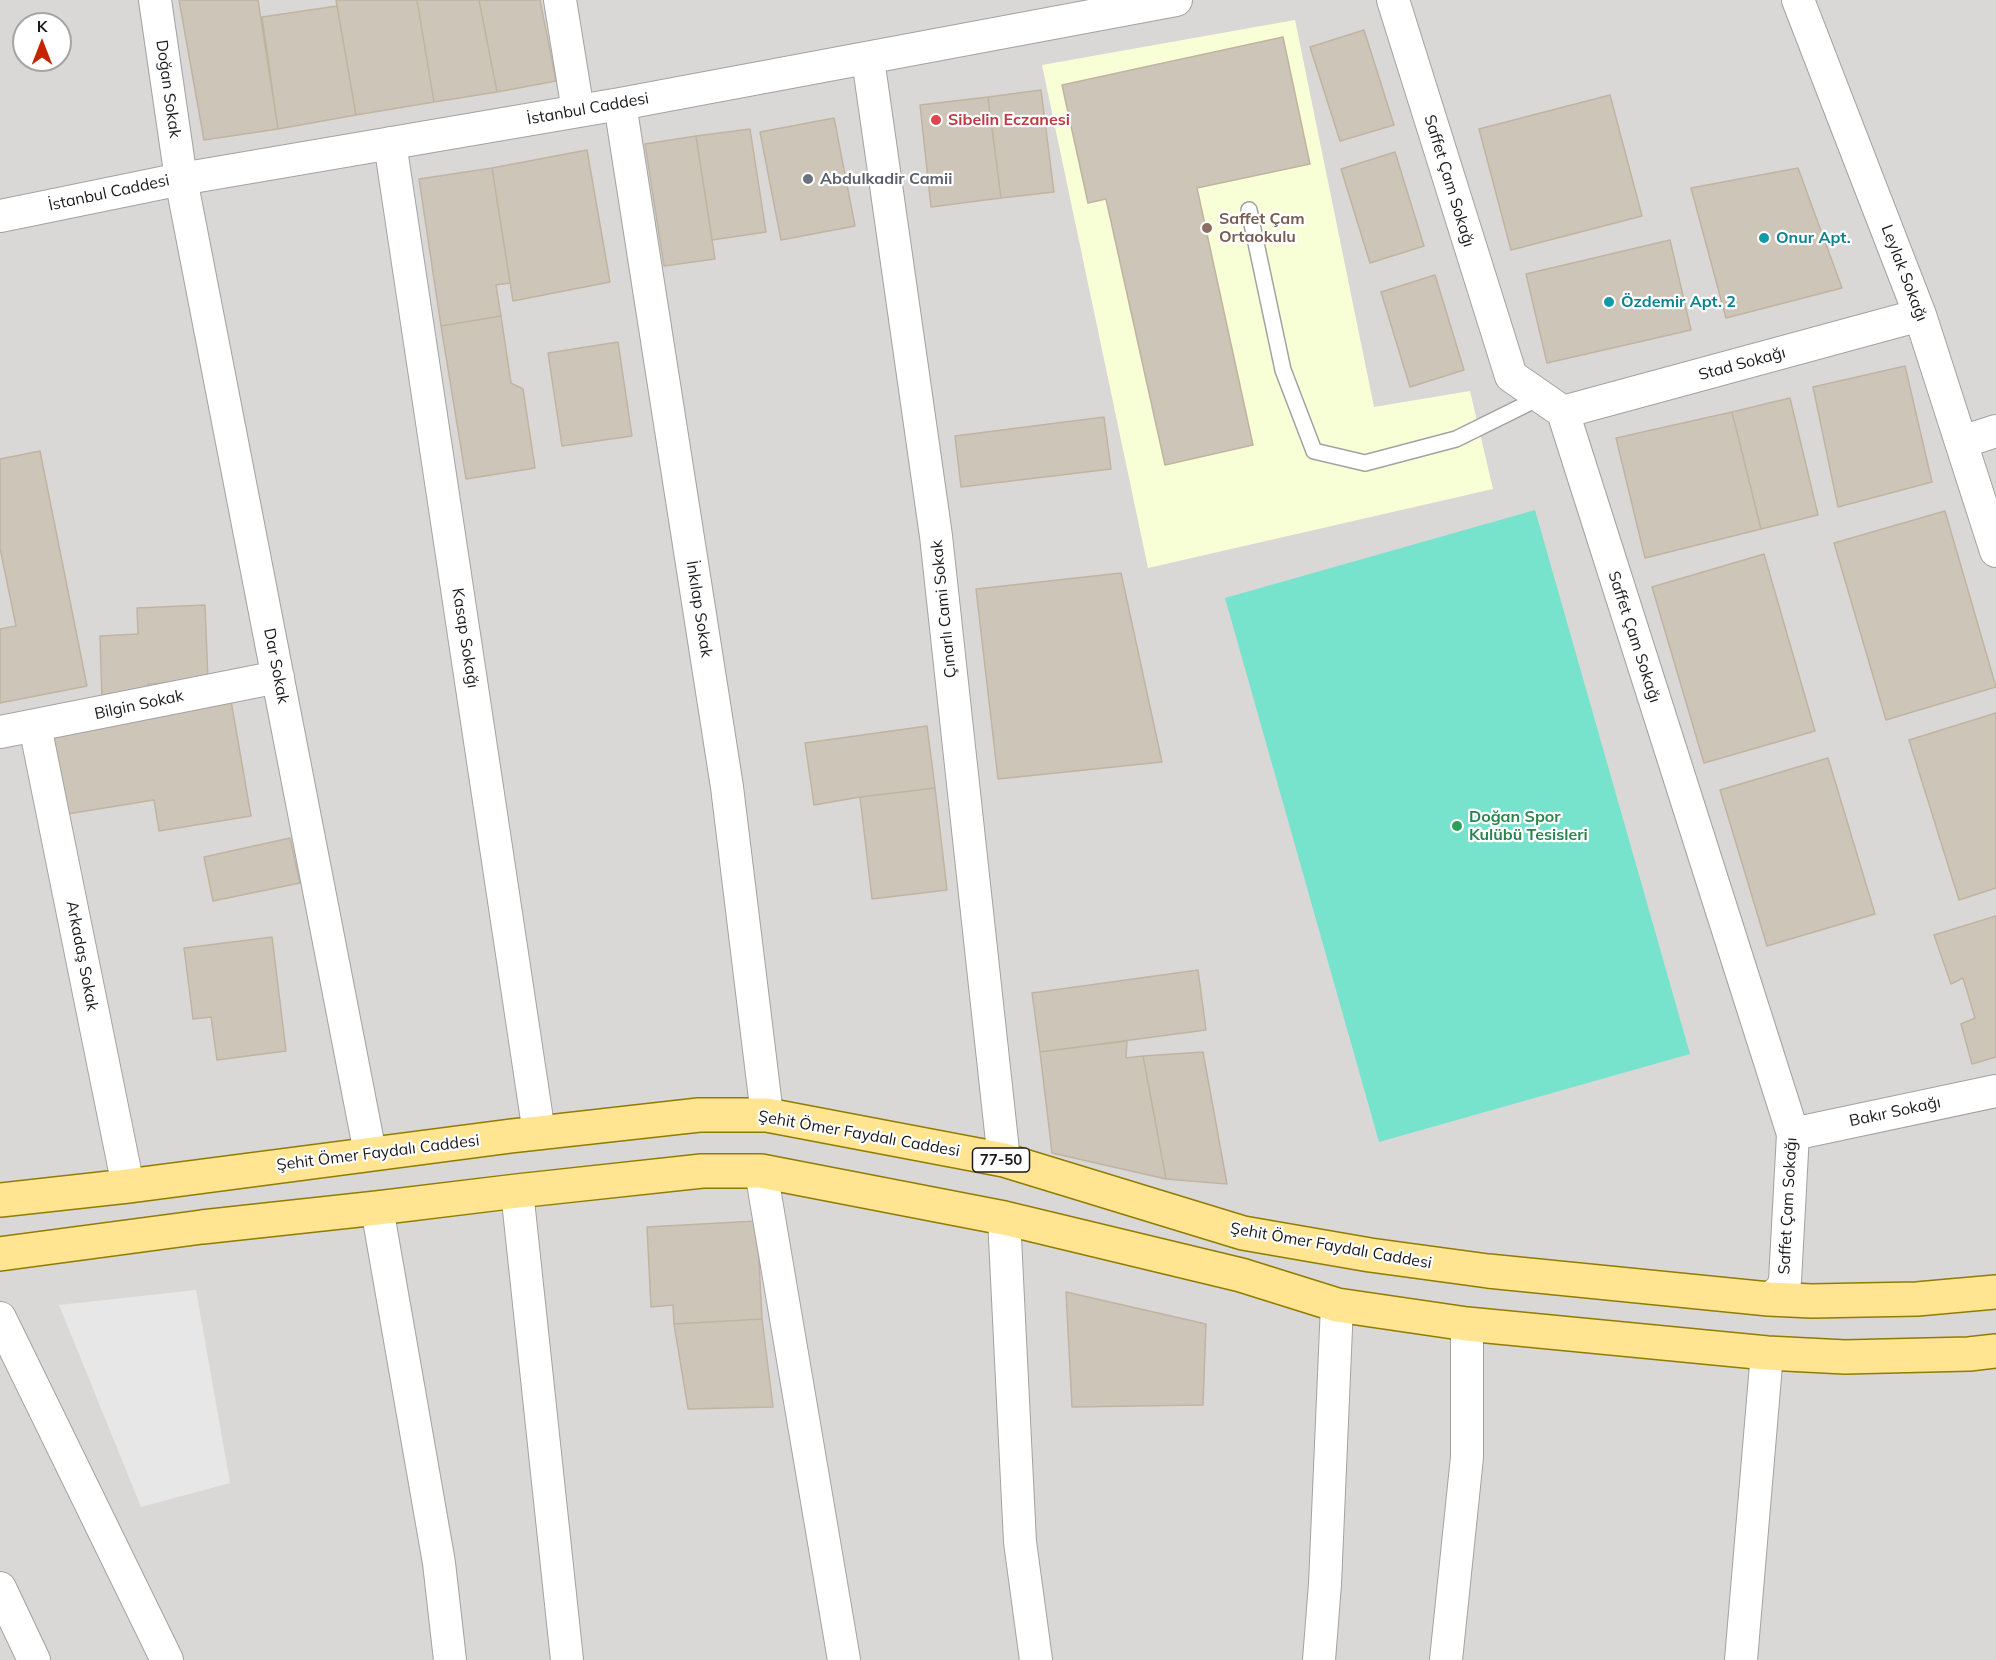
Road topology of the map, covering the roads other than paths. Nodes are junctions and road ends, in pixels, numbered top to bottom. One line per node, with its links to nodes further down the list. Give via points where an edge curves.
1 (155, 0): 10 (street, Doğan Sokak)
2 (560, 0): 8 (street)
3 (1176, 0): 6 (street, İstanbul Caddesi)
4 (1393, 0): 14 (street, Saffet Çam Sokağı, via 1511,376)
5 (1798, 0): 13 (street, Leylak Sokağı)
6 (868, 59): 7 (street, İstanbul Caddesi); 26 (street, Çınarlı Cami Sokak, via 936,536)
7 (620, 104): 8 (street, İstanbul Caddesi); 22 (street, İnkılap Sokak, via 727,787)
8 (578, 111): 9 (street, İstanbul Caddesi)
9 (390, 143): 10 (street, İstanbul Caddesi); 23 (street, Kasap Sokağı)
10 (182, 179): 12 (street, İstanbul Caddesi); 18 (street, Dar Sokak)
11 (1250, 210): 14 (lane, via 1283,370 1314,451 1365,463 1456,439)
12 (0, 216)
13 (1920, 315): 14 (street, Stad Sokağı); 16 (street, Leylak Sokağı)
14 (1552, 405): 24 (street, Saffet Çam Sokağı)
15 (1996, 431): 16 (street)
16 (1962, 442): 17 (street, Leylak Sokağı)
17 (1996, 551)
18 (278, 677): 19 (street, Bilgin Sokak); 25 (street, Dar Sokak)
19 (35, 726): 20 (street, Bilgin Sokak); 28 (street, Arkadaş Sokak)
20 (0, 732)
21 (1996, 1091): 24 (street, Bakır Sokağı)
22 (767, 1115): 23 (main road, Şehit Ömer Faydalı Caddesi / 77-50, via 699,1115); 26 (main road, Şehit Ömer Faydalı Caddesi / 77-50)
23 (539, 1133): 25 (main road, Şehit Ömer Faydalı Caddesi / 77-50)
24 (1793, 1134): 35 (street, Saffet Çam Sokağı, via 1785,1281)
25 (370, 1153): 28 (main road, Şehit Ömer Faydalı Caddesi / 77-50)
26 (1004, 1160): 35 (main road, Şehit Ömer Faydalı Caddesi / 77-50, via 1243,1233 1488,1272)
27 (761, 1171): 29 (main road, via 702,1171); 32 (main road); 46 (street)
28 (128, 1186): 30 (main road, Şehit Ömer Faydalı Caddesi / 77-50)
29 (517, 1191): 31 (main road); 45 (street)
30 (0, 1200)
31 (376, 1208): 33 (main road); 44 (street, via 439,1563)
32 (1004, 1218): 36 (main road, via 1241,1275); 47 (street, via 1020,1542)
33 (0, 1254)
34 (1996, 1292): 35 (main road, Şehit Ömer Faydalı Caddesi / 77-50, via 1917,1299)
35 (1769, 1299)
36 (1337, 1305): 38 (main road); 48 (street)
37 (0, 1318): 43 (street)
38 (1467, 1324): 40 (main road); 49 (street, via 1467,1457)
39 (1996, 1352): 40 (main road, via 1845,1357)
40 (1767, 1353): 50 (street)
41 (0, 1588): 42 (street)
42 (34, 1660)
43 (167, 1660)
44 (450, 1660)
45 (567, 1660)
46 (844, 1660)
47 (1036, 1660)
48 (1319, 1660)
49 (1446, 1660)
50 (1741, 1660)

